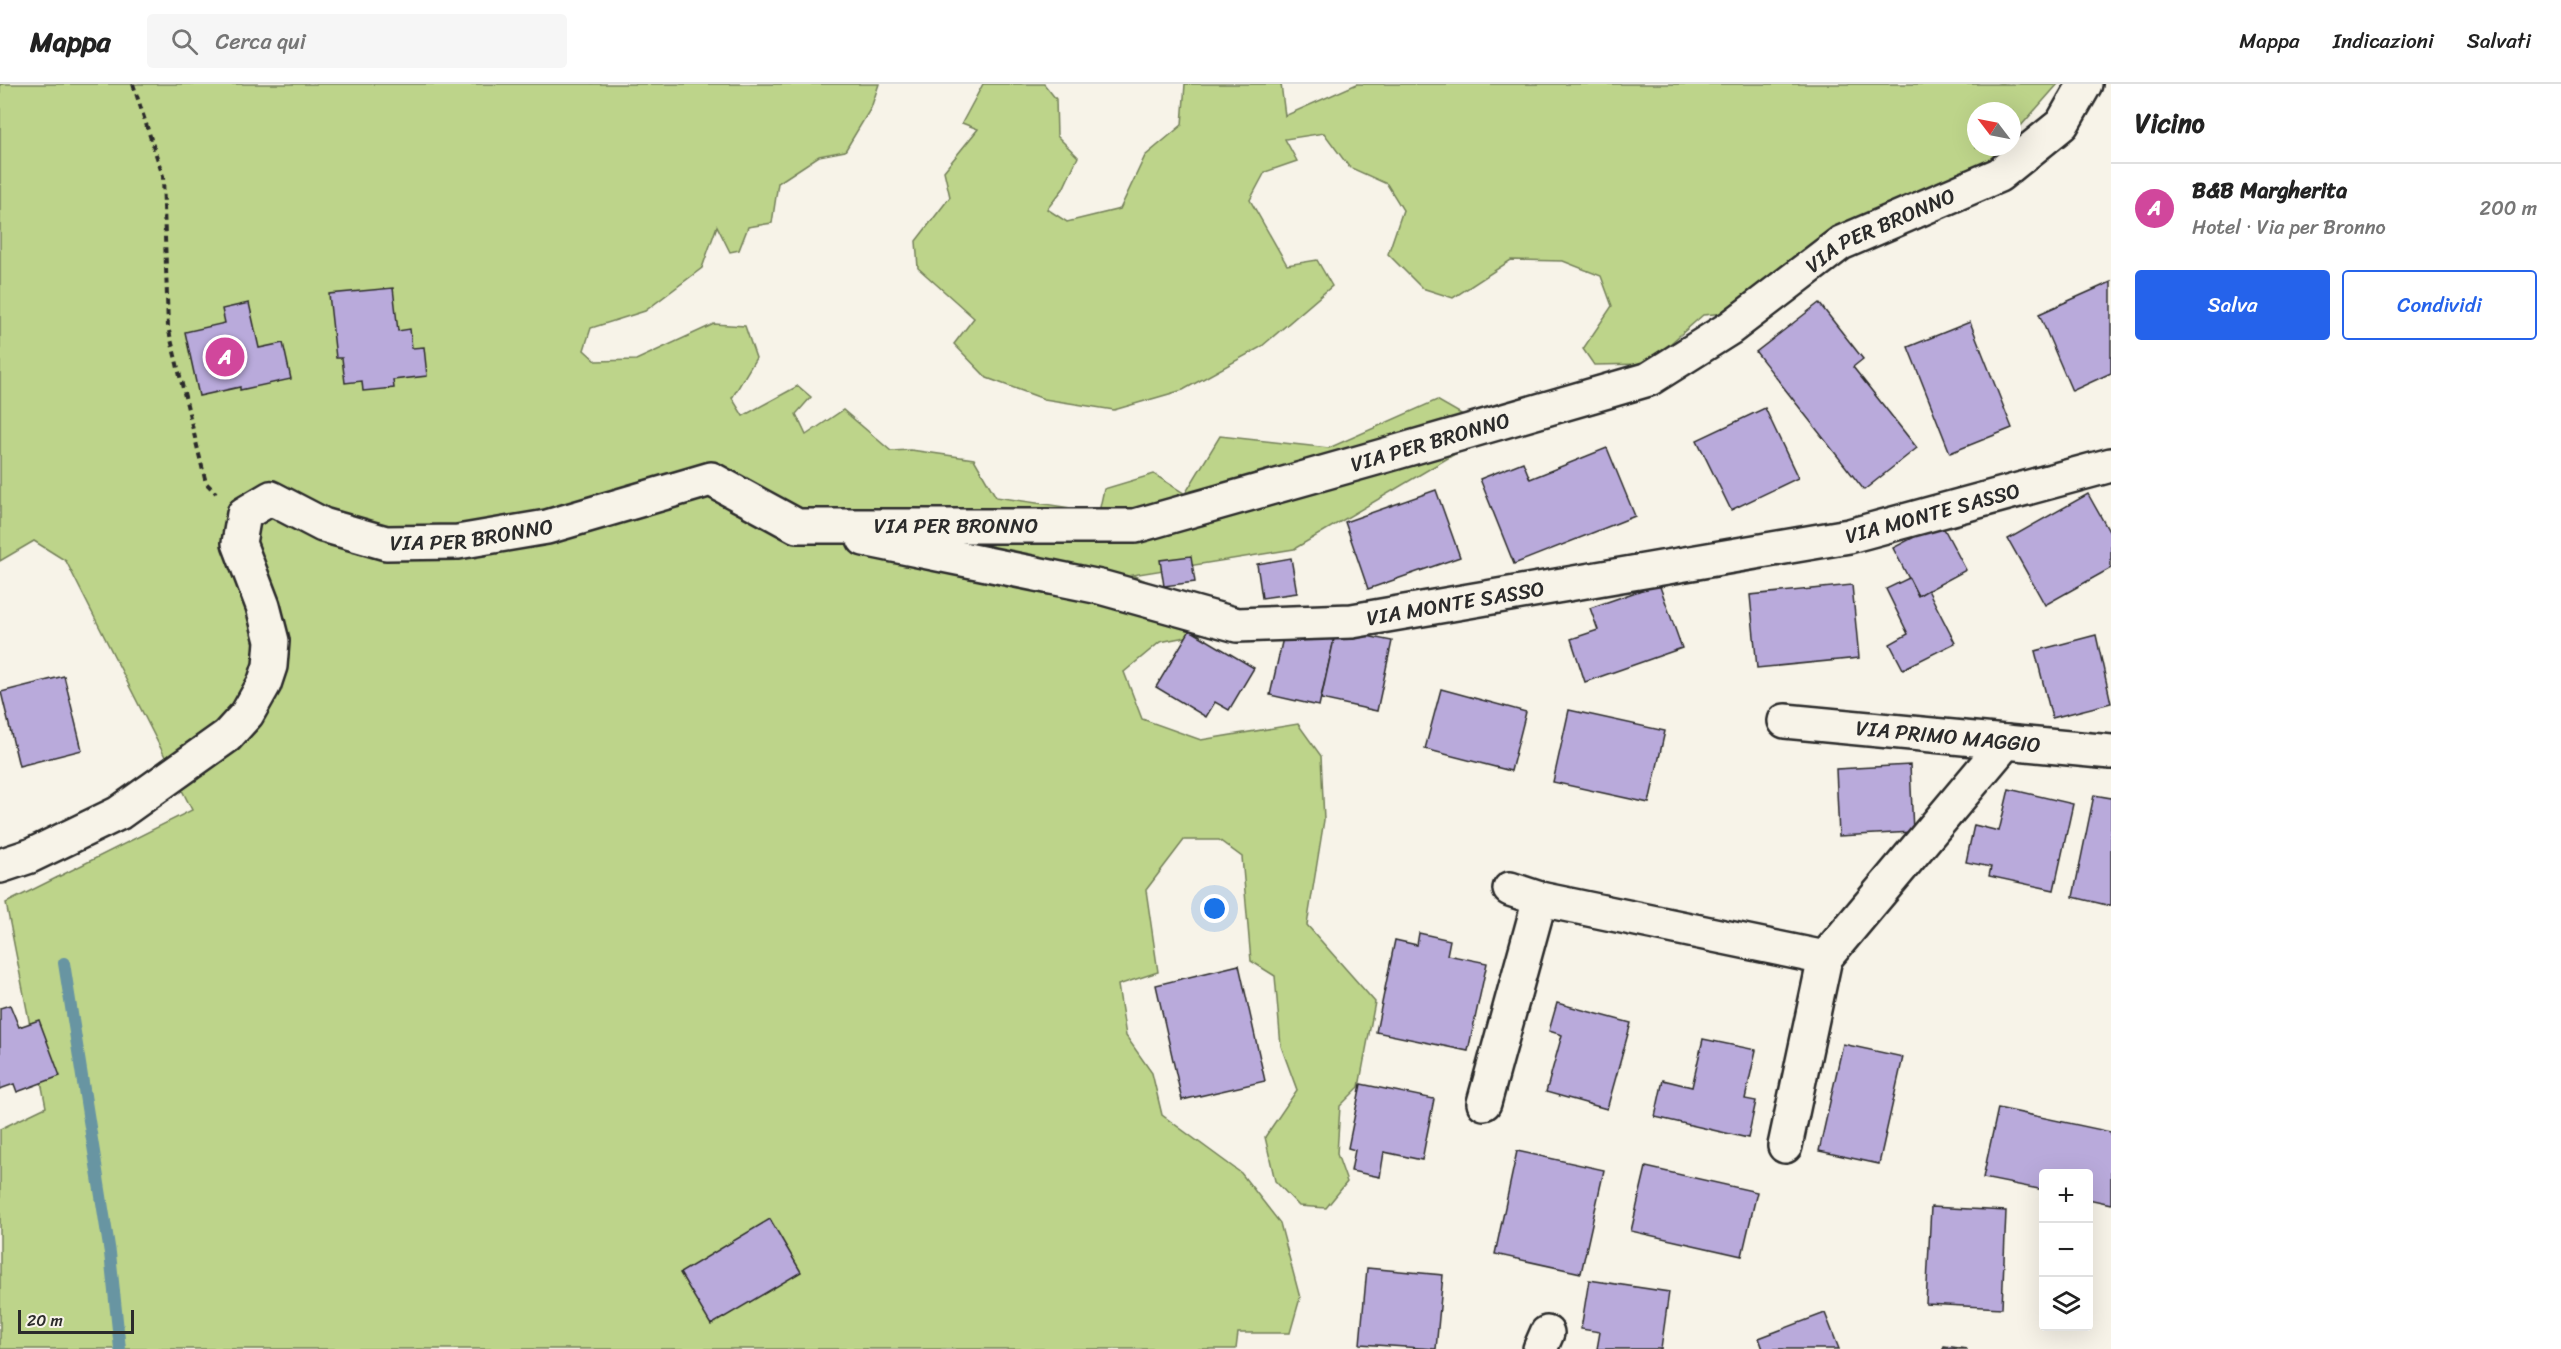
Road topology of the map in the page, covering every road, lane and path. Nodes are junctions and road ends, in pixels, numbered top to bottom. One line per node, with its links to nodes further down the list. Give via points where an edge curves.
1 (133, 84): 4 (path, via 163,176 168,327 206,483)
2 (2085, 84): 5 (street, VIA PER BRONNO, via 2062,124 1999,175 1841,243 1730,328 1649,379 1135,526)
3 (2111, 465): 5 (street, VIA MONTE SASSO, via 1849,536 1352,621 1237,625 1100,586)
4 (244, 514): 5 (street, VIA PER BRONNO, via 271,498 323,525 386,543 458,542 547,527 711,479); 9 (street, via 239,543 272,641 264,684 247,714 227,736 119,813 30,856)
5 (796, 526)
6 (1785, 721): 7 (street, VIA PRIMO MAGGIO)
7 (2006, 742): 8 (street, VIA PRIMO MAGGIO); 12 (street)
8 (2111, 752)
9 (0, 866)
10 (1510, 889): 11 (street)
11 (1540, 899): 12 (street); 13 (street)
12 (1826, 958): 14 (street)
13 (1484, 1103)
14 (1785, 1146)

